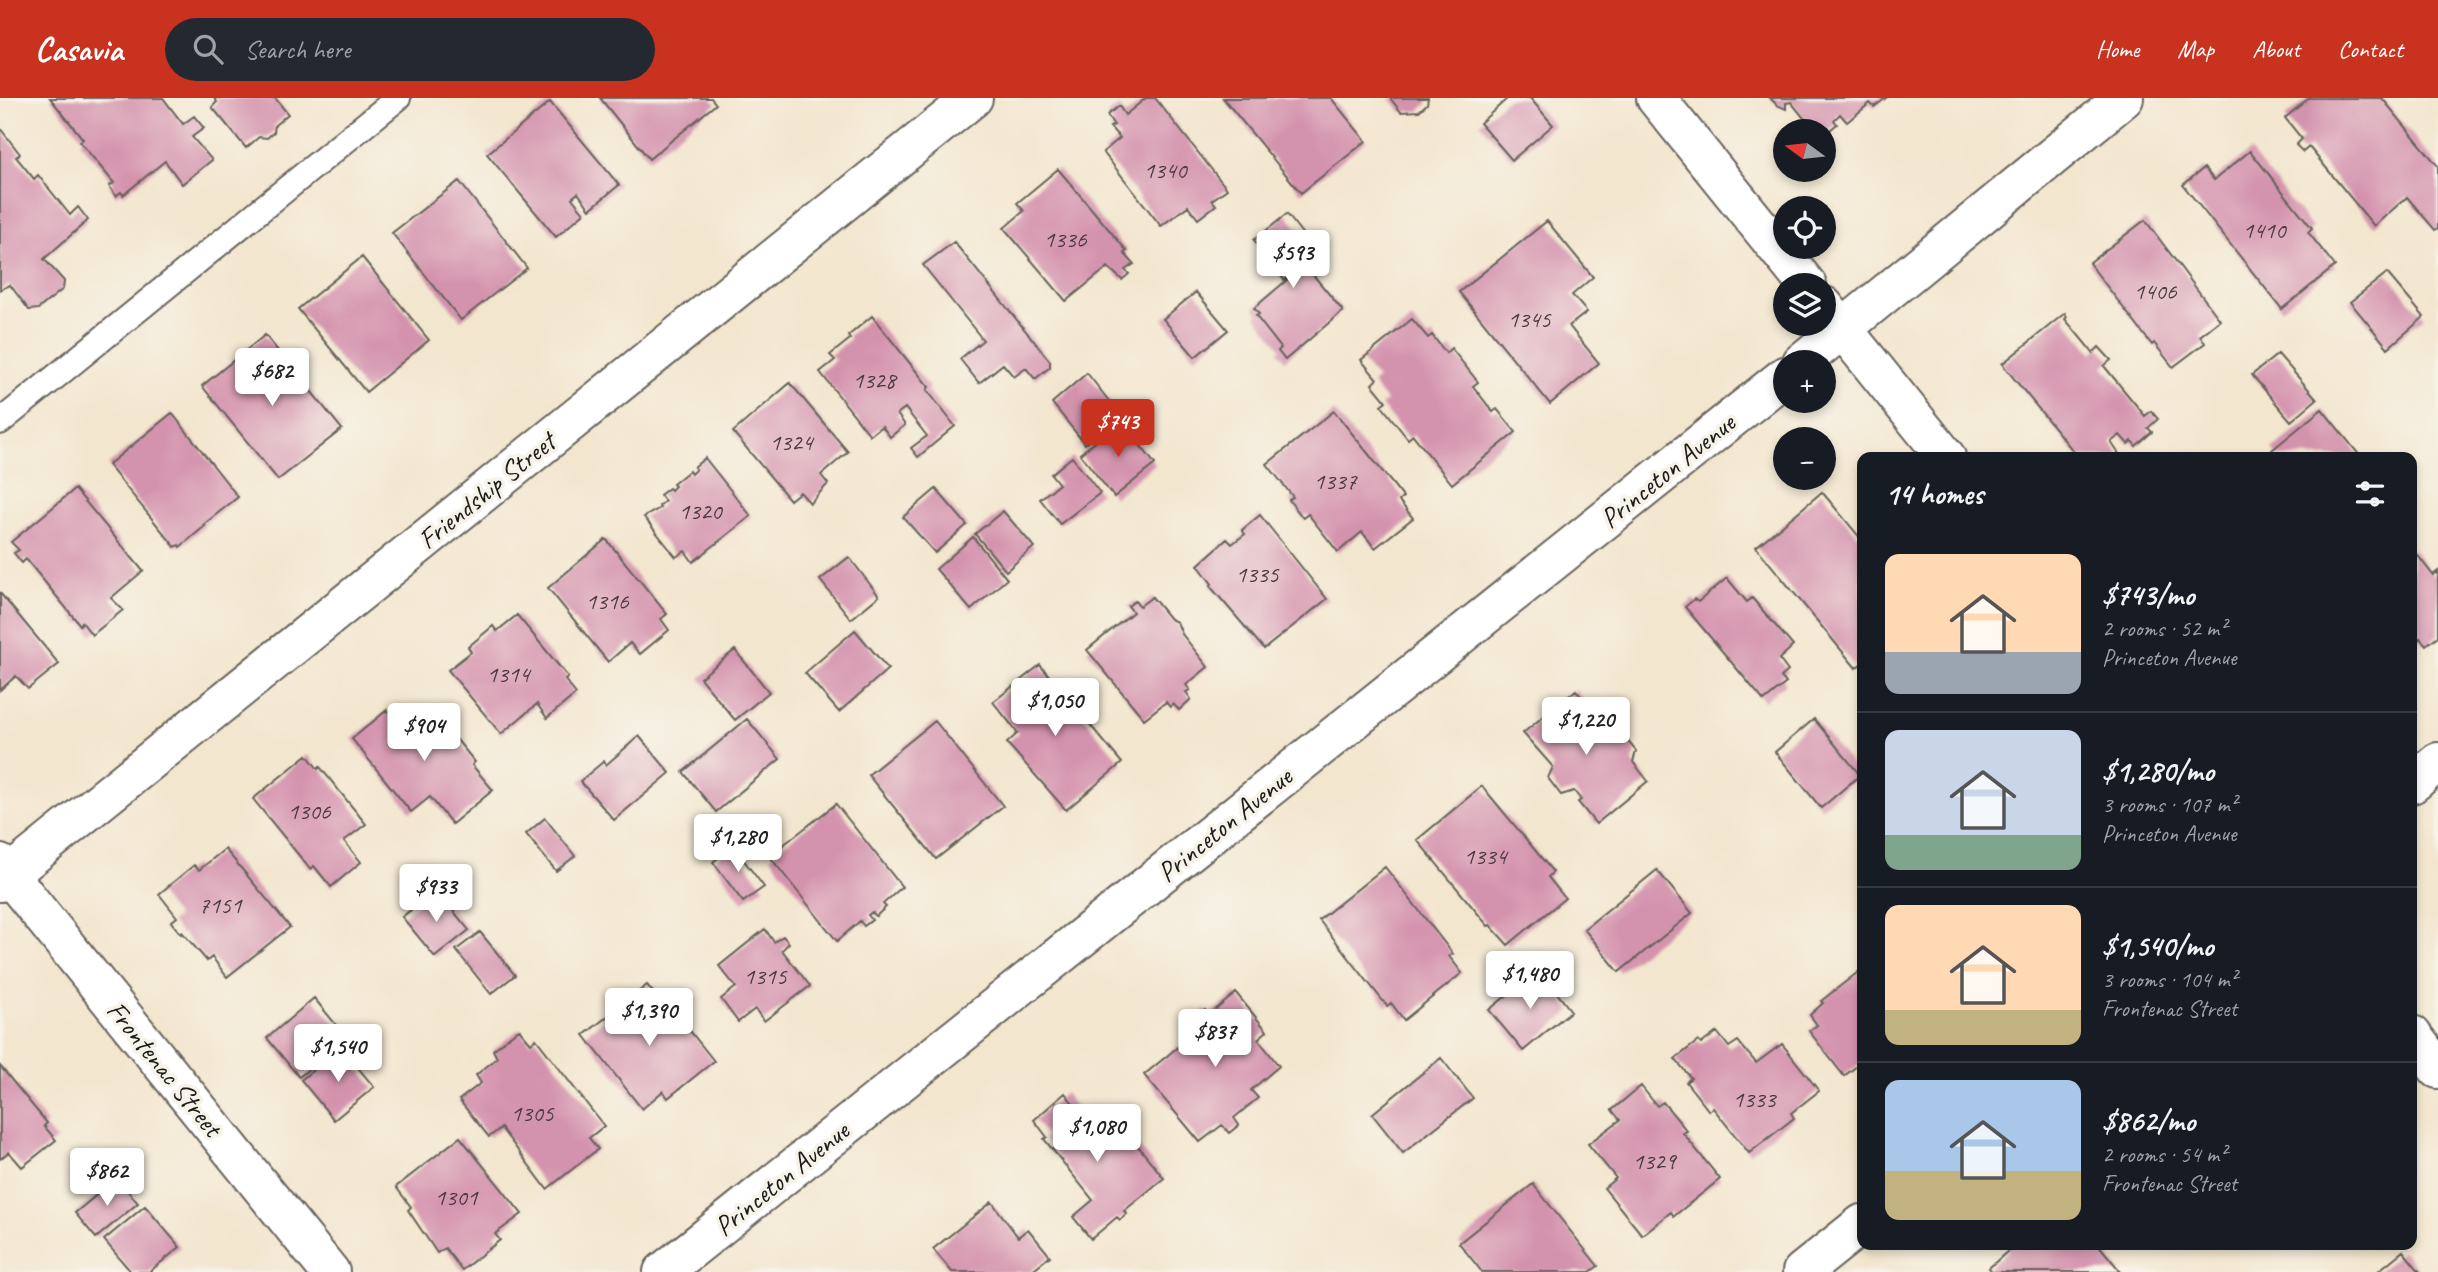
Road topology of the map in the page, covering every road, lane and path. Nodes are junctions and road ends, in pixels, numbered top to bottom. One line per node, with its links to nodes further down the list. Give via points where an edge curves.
1 (398, 98): 9 (lane)
2 (973, 98): 13 (street, Friendship Street)
3 (1656, 98): 5 (street)
4 (2124, 98): 6 (street)
5 (1797, 273)
6 (1836, 316)
7 (1836, 322): 10 (street)
8 (1773, 386): 18 (street, Princeton Avenue)
9 (0, 422)
10 (1942, 452)
11 (2438, 762): 12 (street)
12 (2417, 780)
13 (3, 874): 17 (street, Frontenac Street)
14 (2417, 1042): 15 (street)
15 (2438, 1069)
16 (1857, 1228): 19 (street)
17 (330, 1272)
18 (663, 1272)
19 (1802, 1272)

